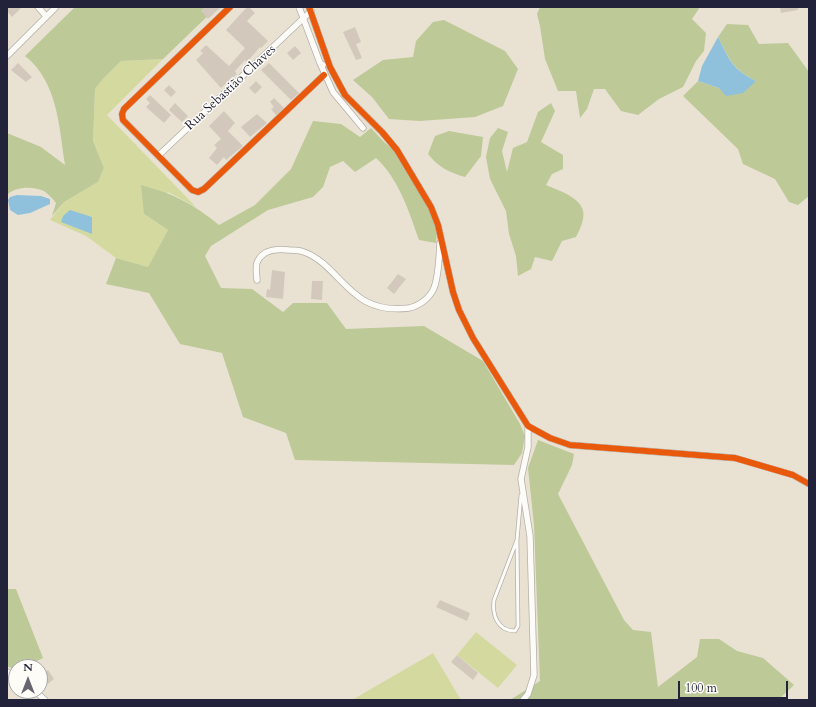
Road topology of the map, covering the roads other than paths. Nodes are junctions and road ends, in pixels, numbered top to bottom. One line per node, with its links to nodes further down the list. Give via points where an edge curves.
1 (38, 7): 6 (street)
2 (56, 7): 6 (street)
3 (230, 7): 13 (street, via 124,109 123,120)
4 (299, 7): 7 (street)
5 (310, 9): 7 (street, Rua Sebastião Chaves); 10 (street)
6 (46, 16): 8 (street)
7 (303, 20): 9 (street); 13 (street, Rua Sebastião Chaves)
8 (7, 56)
9 (320, 63): 10 (street); 11 (street)
10 (330, 67): 14 (street, via 345,95 382,132 408,165 431,207)
11 (324, 75): 12 (street, via 333,92); 13 (street, via 198,192 192,190)
12 (363, 128)
13 (158, 156)
14 (441, 239): 15 (street, via 435,287 416,307 384,308 366,302 352,293 322,262 304,252 282,249 269,251 258,258); 16 (street, via 459,310 497,379)
15 (257, 280)
16 (528, 426): 17 (street, via 570,445 735,458 793,475); 18 (street)
17 (809, 484)
18 (522, 488): 19 (lane); 20 (street, via 530,536 535,647 534,675 528,694)
19 (517, 540): 19 (lane, via 493,608 500,625 512,631 518,626)
20 (523, 700)

